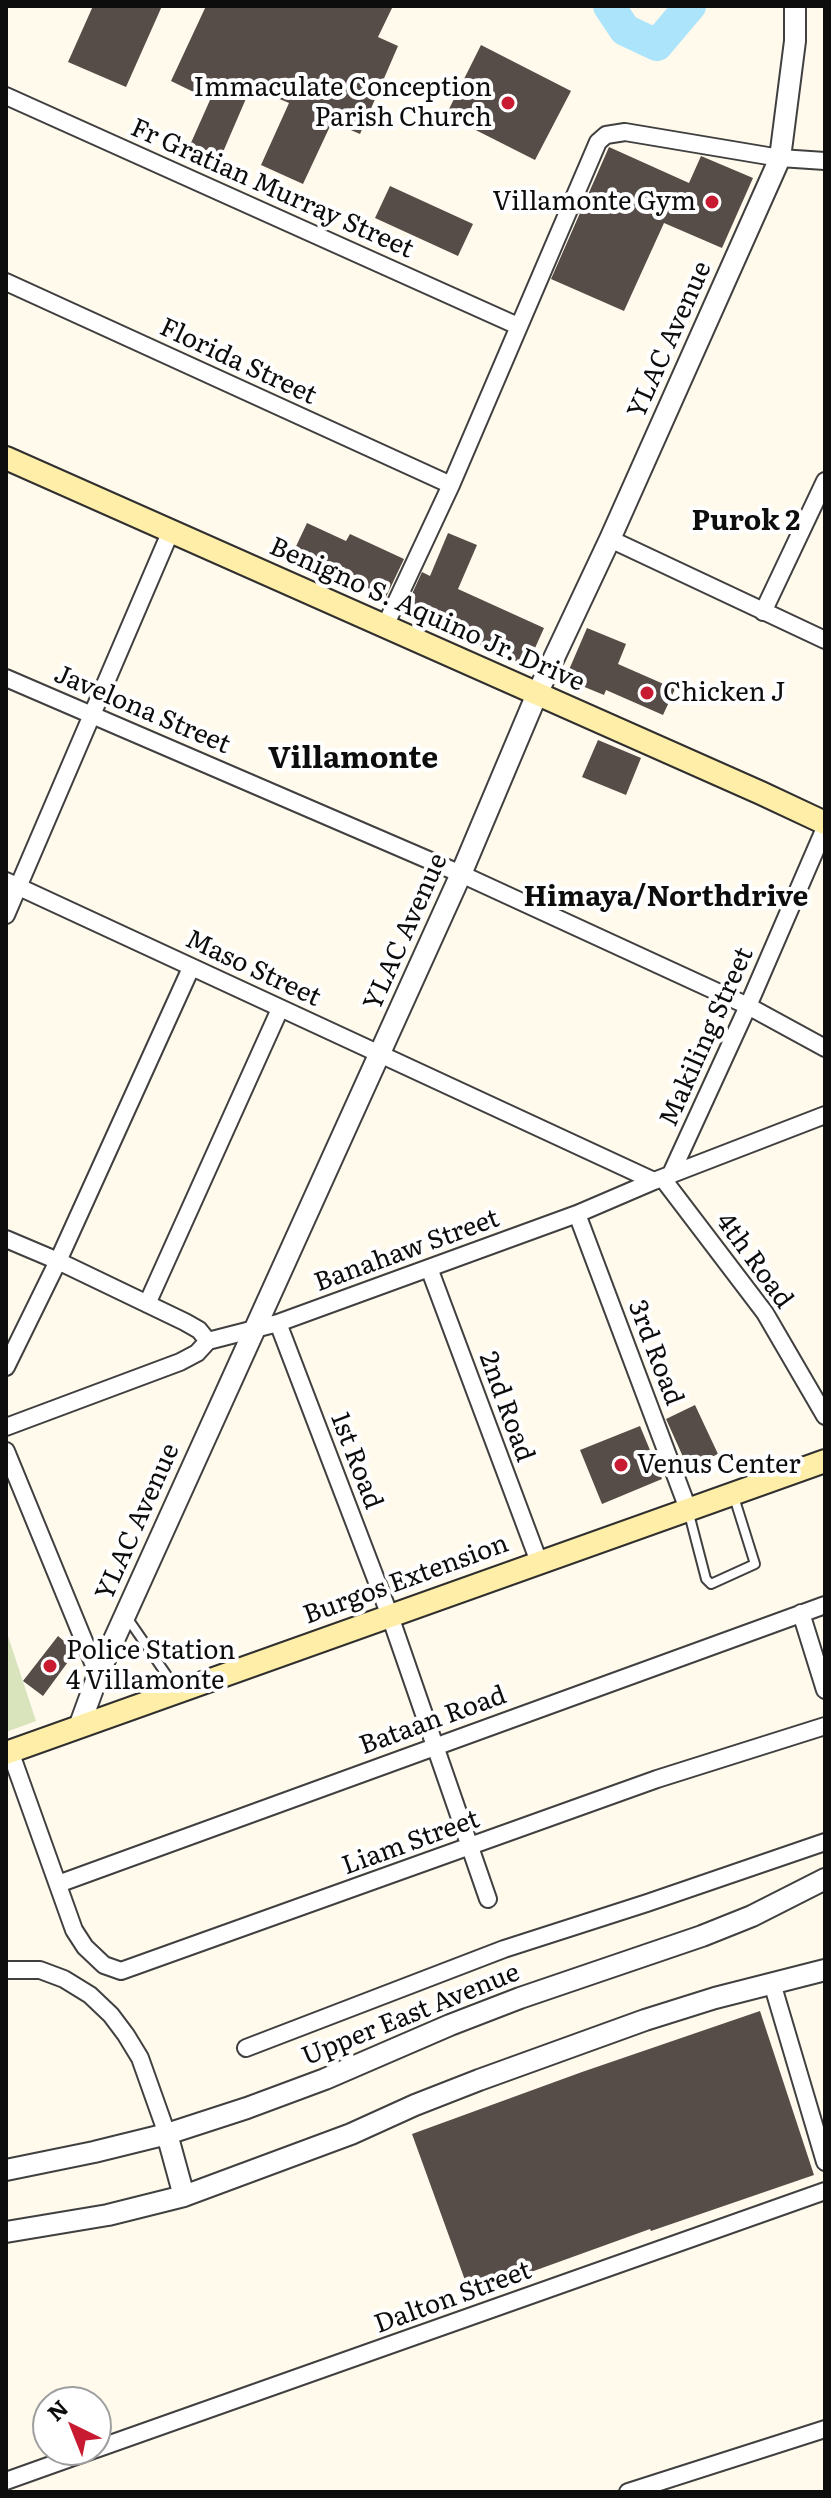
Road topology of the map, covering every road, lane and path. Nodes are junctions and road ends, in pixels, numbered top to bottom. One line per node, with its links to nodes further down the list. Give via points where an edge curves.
1 (795, 6): 3 (street, YLAC Avenue)
2 (6, 96): 6 (street, Fr Gratian Murray Street)
3 (780, 158): 4 (street); 6 (street, via 625,132 606,135 593,151); 11 (street, YLAC Avenue)
4 (825, 161)
5 (6, 282): 9 (street, Florida Street)
6 (518, 326): 9 (street)
7 (6, 458): 10 (main road, Benigno S. Aquino Jr. Drive)
8 (825, 481): 12 (street)
9 (451, 485): 13 (street)
10 (170, 533): 13 (main road, Benigno S. Aquino Jr. Drive); 17 (street)
11 (610, 539): 12 (street); 16 (street, YLAC Avenue)
12 (763, 612): 14 (street)
13 (385, 626): 16 (main road, Benigno S. Aquino Jr. Drive)
14 (825, 640)
15 (6, 678): 17 (street, Javelona Street)
16 (537, 694): 18 (main road, Benigno S. Aquino Jr. Drive); 19 (street, YLAC Avenue)
17 (91, 714): 19 (street, Javelona Street); 20 (street)
18 (825, 826): 23 (street, Makiling Street)
19 (461, 874): 23 (street, Javelona Street); 26 (street, YLAC Avenue)
20 (12, 884): 21 (street); 22 (street, Maso Street)
21 (6, 915)
22 (191, 968): 24 (street, Maso Street); 31 (street)
23 (748, 1006): 25 (street, Javelona Street); 28 (street, Makiling Street)
24 (280, 1009): 26 (street, Maso Street); 33 (street)
25 (825, 1048)
26 (380, 1054): 28 (street, Maso Street); 35 (street, YLAC Avenue)
27 (825, 1115): 28 (street, Banahaw Street)
28 (662, 1179): 29 (street, Banahaw Street); 38 (street, 4th Road, via 765,1313)
29 (577, 1214): 32 (street, Banahaw Street); 43 (street, 3rd Road)
30 (6, 1239): 31 (street)
31 (58, 1261): 33 (street); 37 (street)
32 (429, 1268): 34 (street, Banahaw Street); 44 (street, 2nd Road)
33 (147, 1304): 36 (street, via 199,1330)
34 (278, 1323): 35 (street, Banahaw Street); 48 (street, 1st Road)
35 (252, 1331): 36 (street, Banahaw Street); 47 (street, YLAC Avenue)
36 (208, 1341): 39 (street, Banahaw Street, via 180,1362)
37 (6, 1367)
38 (825, 1416)
39 (6, 1427)
40 (6, 1451): 49 (street)
41 (825, 1461): 42 (main road, Burgos Extension)
42 (733, 1494): 43 (main road, Burgos Extension); 43 (lane, via 755,1564 711,1584)
43 (688, 1509): 44 (main road, Burgos Extension)
44 (539, 1562): 48 (main road, Burgos Extension)
45 (825, 1605): 46 (street, Bataan Road)
46 (801, 1613): 50 (street); 54 (street, Bataan Road)
47 (125, 1615): 49 (street, YLAC Avenue); 51 (lane)
48 (390, 1616): 51 (main road, Burgos Extension); 54 (street, 1st Road)
49 (98, 1675): 53 (street, YLAC Avenue)
50 (825, 1690)
51 (178, 1692): 53 (main road, Burgos Extension)
52 (825, 1726): 57 (street, Liam Street, via 657,1779)
53 (79, 1727): 55 (main road, Burgos Extension)
54 (435, 1745): 57 (street, 1st Road); 59 (street, Bataan Road)
55 (8, 1752): 59 (street)
56 (825, 1842): 64 (street, via 504,1949)
57 (470, 1847): 59 (street, Liam Street, via 121,1971 104,1965 85,1947); 60 (street, 1st Road)
58 (825, 1879): 65 (street, Upper East Avenue, via 714,1931 520,1998 325,2079)
59 (58, 1884)
60 (488, 1899)
61 (6, 1970): 65 (street, via 40,1970 64,1979 111,2015 140,2058)
62 (825, 1970): 63 (street)
63 (772, 1983): 66 (street); 69 (street, via 645,2020 479,2080)
64 (246, 2048)
65 (167, 2134): 67 (street, Upper East Avenue); 69 (street)
66 (825, 2162)
67 (6, 2170)
68 (825, 2191): 72 (street, Dalton Street)
69 (184, 2196): 70 (street)
70 (6, 2232)
71 (825, 2429): 75 (street)
72 (112, 2444)
73 (49, 2466): 74 (street, Dalton Street)
74 (6, 2481)
75 (647, 2489): 76 (street)
76 (628, 2492)

